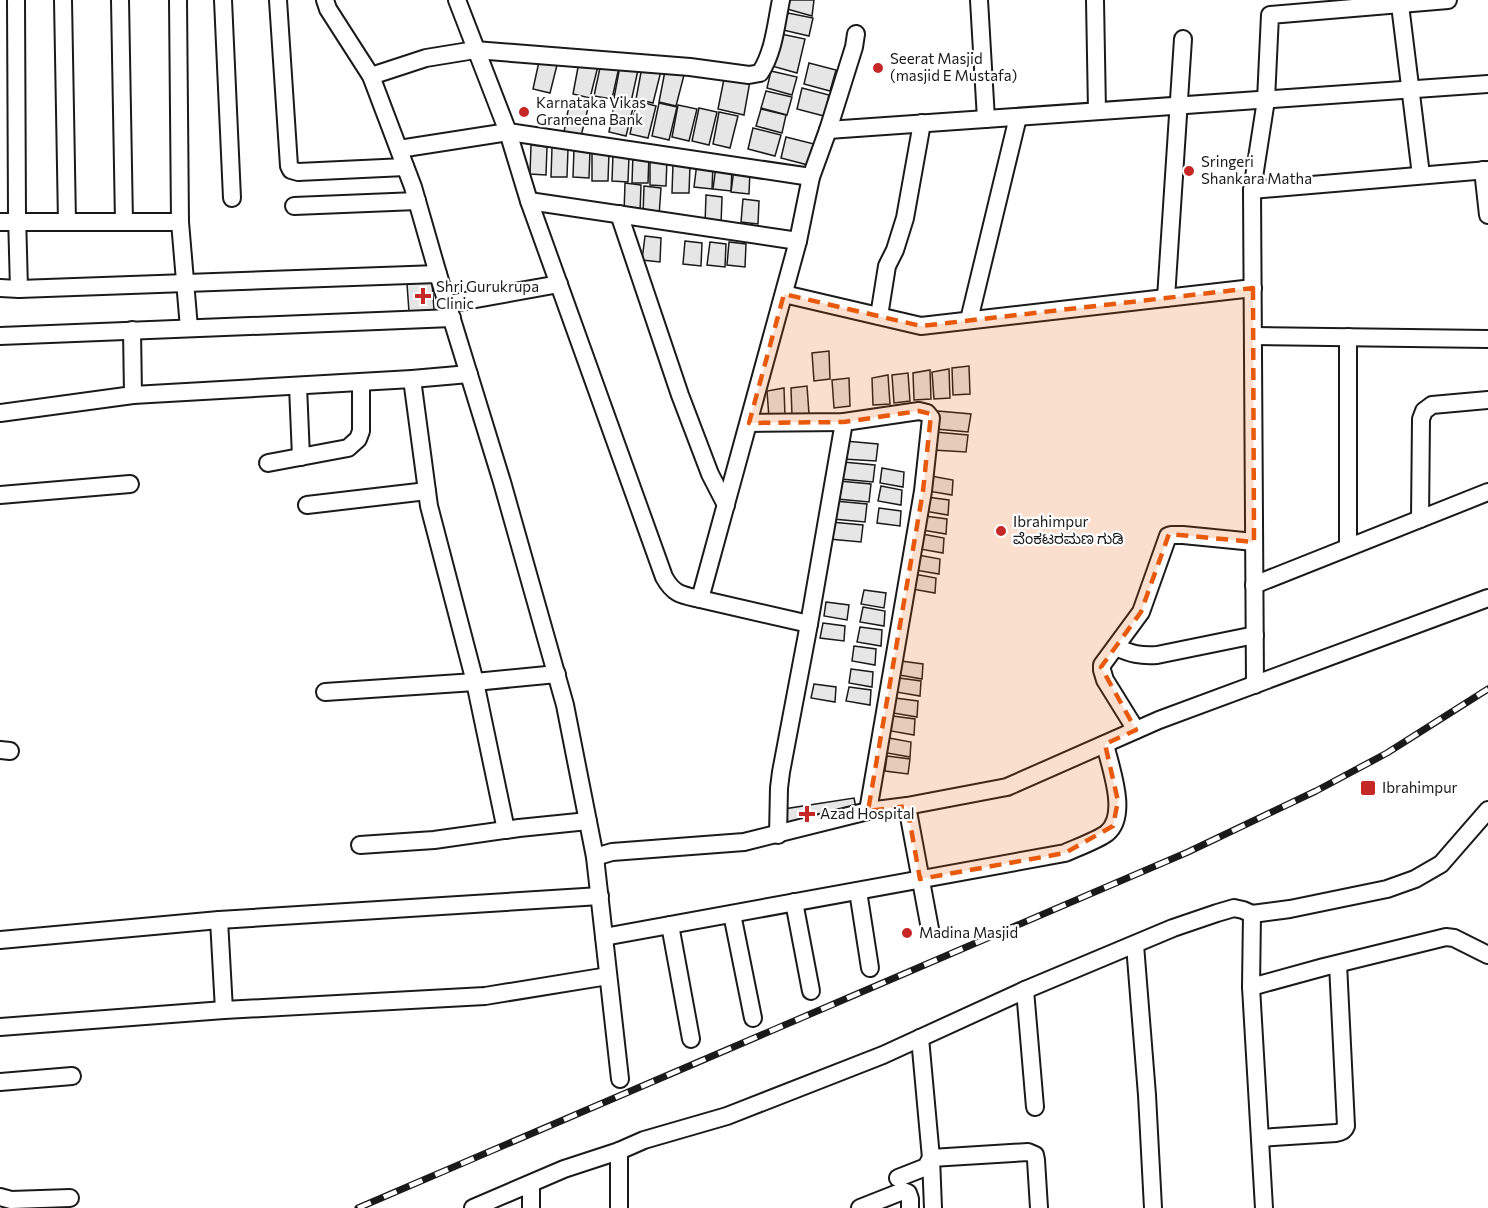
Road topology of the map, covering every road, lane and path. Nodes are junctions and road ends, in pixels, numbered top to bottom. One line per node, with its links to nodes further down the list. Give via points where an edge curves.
1 (16, 0): 42 (street)
2 (63, 0): 43 (street)
3 (120, 0): 44 (street)
4 (178, 0): 45 (street)
5 (223, 0): 35 (street)
6 (278, 0): 30 (street, via 291,170)
7 (325, 0): 18 (street)
8 (457, 0): 17 (street)
9 (781, 0): 17 (street, via 765,65 760,73 749,75)
10 (979, 0): 25 (street)
11 (1095, 0): 23 (street)
12 (1448, 0): 13 (street)
13 (1400, 5): 14 (street); 20 (street)
14 (1270, 7): 21 (street)
15 (856, 34): 27 (street)
16 (1183, 39): 22 (street)
17 (475, 50): 18 (street, via 426,58); 28 (street)
18 (370, 76): 29 (street)
19 (1488, 84): 20 (street)
20 (1410, 90): 21 (street); 32 (street)
21 (1266, 100): 22 (street); 34 (street)
22 (1178, 106): 23 (street); 54 (street)
23 (1097, 111): 24 (street)
24 (1018, 117): 25 (street); 57 (street)
25 (986, 119): 26 (street)
26 (922, 123): 27 (street); 56 (street, via 905,218 887,266)
27 (828, 130): 33 (street)
28 (508, 132): 29 (street); 33 (street); 37 (street)
29 (399, 149): 30 (street)
30 (405, 167): 36 (street)
31 (1486, 170): 32 (street); 40 (street)
32 (1421, 176): 34 (street)
33 (811, 177): 46 (street)
34 (1252, 190): 51 (street)
35 (232, 198)
36 (417, 201): 38 (street); 47 (street)
37 (529, 201): 39 (street); 49 (street)
38 (294, 206)
39 (619, 214): 46 (street); 80 (street, via 680,395)
40 (1488, 215)
41 (0, 222): 42 (street)
42 (17, 222): 43 (street); 52 (street)
43 (67, 222): 44 (street)
44 (124, 222): 45 (street)
45 (180, 222): 48 (street)
46 (798, 241): 53 (street)
47 (438, 274): 48 (street); 55 (street)
48 (184, 282): 52 (street); 58 (street)
49 (559, 284): 55 (street); 86 (street, via 664,577 678,594)
50 (0, 288): 52 (street)
51 (1253, 288): 54 (street); 61 (street)
52 (19, 289)
53 (784, 294): 56 (street); 72 (street)
54 (1166, 298): 57 (street)
55 (450, 311): 58 (street); 64 (street)
56 (879, 316): 57 (street, via 921,326)
57 (969, 320)
58 (189, 328): 59 (street)
59 (132, 330): 60 (street); 68 (street)
60 (0, 336)
61 (1253, 336): 62 (street); 82 (street)
62 (1348, 337): 63 (street); 83 (street)
63 (1488, 339)
64 (469, 374): 65 (street); 90 (street)
65 (412, 379): 66 (street); 76 (street)
66 (361, 382): 67 (street); 73 (street, via 358,440 348,448)
67 (298, 386): 68 (street); 73 (street)
68 (134, 395): 70 (street)
69 (1488, 400): 81 (street, via 1432,405 1424,411)
70 (0, 413)
71 (844, 422): 72 (street); 87 (street); 98 (street, via 919,411 931,418 923,491)
72 (749, 423): 80 (street)
73 (301, 457): 74 (street)
74 (268, 464)
75 (130, 484): 78 (street)
76 (426, 491): 79 (street); 91 (street)
77 (1488, 492): 81 (street)
78 (0, 495)
79 (307, 505)
80 (726, 505): 86 (street)
81 (1420, 519): 83 (street)
82 (1254, 542): 84 (street); 89 (street, via 1168,536 1141,612)
83 (1348, 547): 84 (street)
84 (1254, 585): 88 (street)
85 (1488, 598): 92 (street)
86 (700, 599): 87 (street)
87 (809, 624): 101 (street, via 781,772)
88 (1255, 635): 89 (street, via 1157,655 1142,656); 92 (street)
89 (1116, 647): 94 (street, via 1102,665 1103,675)
90 (557, 674): 91 (street); 99 (street)
91 (475, 682): 93 (street); 100 (street)
92 (1255, 685): 94 (street)
93 (325, 692)
94 (1136, 730): 95 (street)
95 (1105, 744): 96 (street, via 1007,787); 104 (street, via 1118,801 1113,826 1107,834 1065,853)
96 (907, 806): 98 (street); 104 (street)
97 (1488, 810): 109 (street, via 1441,864 1415,879 1387,889)
98 (868, 811): 101 (street)
99 (588, 821): 100 (street); 103 (street)
100 (506, 830): 102 (street)
101 (778, 834): 103 (street, via 744,842 612,852)
102 (360, 845)
103 (595, 857): 106 (street)
104 (920, 879): 105 (street); 112 (street)
105 (858, 891): 107 (street); 118 (street)
106 (600, 896): 110 (street); 113 (street)
107 (794, 902): 108 (street); 122 (street)
108 (732, 914): 111 (street); 124 (street)
109 (1252, 914): 115 (street, via 1234,908); 120 (street)
110 (219, 920): 114 (street); 123 (street)
111 (670, 925): 113 (street); 127 (street)
112 (930, 929)
113 (604, 937): 119 (street)
114 (0, 940)
115 (1135, 945): 121 (street); 146 (street)
116 (1488, 955): 117 (street, via 1446,937)
117 (1338, 964): 120 (street); 132 (street, via 1345,1129 1336,1133)
118 (870, 968)
119 (608, 976): 123 (street, via 485,996); 129 (street)
120 (1251, 987): 132 (street)
121 (1025, 990): 126 (street); 131 (street)
122 (811, 991)
123 (224, 1010): 125 (street)
124 (753, 1018)
125 (0, 1026)
126 (920, 1038): 133 (street, via 727,1116); 134 (street)
127 (691, 1039)
128 (72, 1076): 130 (street)
129 (620, 1078)
130 (0, 1082)
131 (1035, 1107)
132 (1260, 1138): 147 (street)
133 (619, 1151): 136 (street); 141 (street)
134 (931, 1158): 135 (street, via 926,1167); 144 (street); 145 (street, via 1032,1153 1036,1160)
135 (898, 1178)
136 (531, 1184): 139 (street); 140 (street)
137 (0, 1197): 138 (street)
138 (70, 1198)
139 (473, 1208)
140 (531, 1208)
141 (619, 1208)
142 (860, 1208): 143 (street, via 903,1191 908,1193)
143 (910, 1208)
144 (933, 1208)
145 (1039, 1208)
146 (1154, 1208)
147 (1264, 1208)

